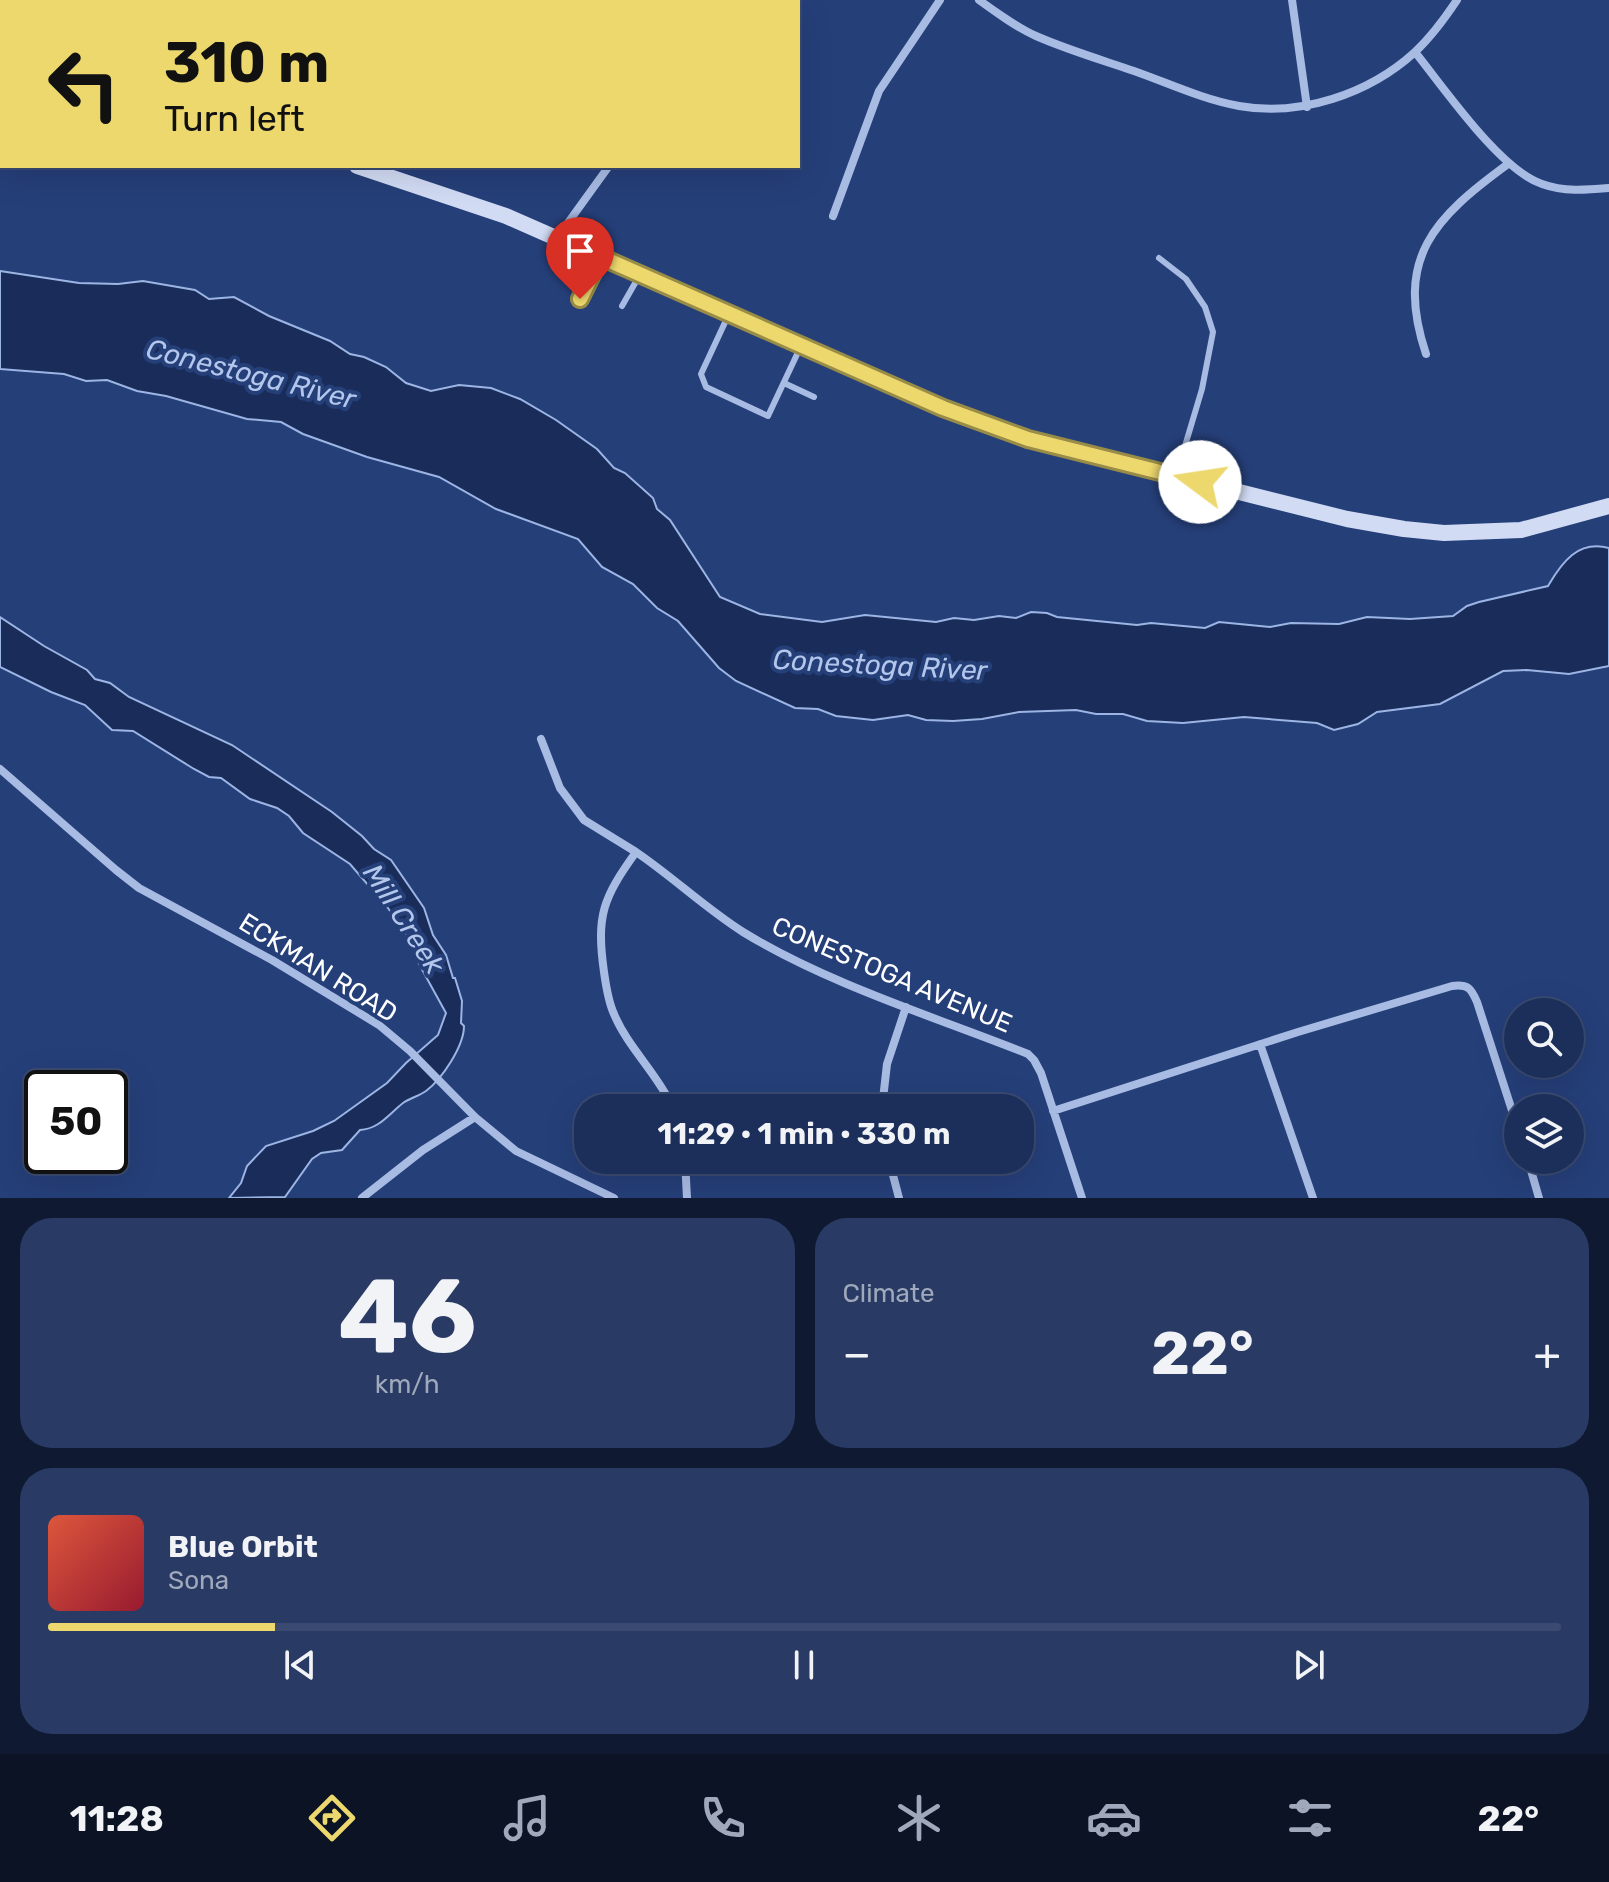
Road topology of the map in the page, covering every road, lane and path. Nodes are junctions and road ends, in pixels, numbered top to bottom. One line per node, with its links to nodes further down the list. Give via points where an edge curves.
1 (940, 0): 11 (street, via 879,91)
2 (979, 0): 6 (street, via 1034,35 1223,102)
3 (1292, 0): 6 (street)
4 (1457, 0): 5 (street)
5 (1415, 52): 6 (street, via 1363,87); 7 (street)
6 (1307, 107)
7 (1508, 164): 10 (street, via 1559,189); 20 (street, via 1465,195 1426,245 1413,297)
8 (363, 168): 12 (main road, via 454,196)
9 (608, 168): 12 (street)
10 (1609, 188)
11 (833, 216)
12 (557, 238): 13 (main road)
13 (601, 257): 15 (main road); 16 (lane)
14 (1159, 258): 23 (lane, via 1186,279 1205,307 1213,332)
15 (639, 275): 17 (lane); 18 (main road)
16 (580, 299)
17 (622, 306)
18 (729, 314): 19 (main road); 21 (lane, via 701,374 706,387 768,416)
19 (801, 345): 21 (lane); 23 (main road, via 1028,439)
20 (1426, 354)
21 (784, 383): 22 (lane)
22 (814, 397)
23 (1176, 476): 24 (main road, via 1347,519 1444,533 1521,530)
24 (1609, 506)
25 (541, 739): 27 (street, CONESTOGA AVENUE, via 560,788 584,820)
26 (0, 769): 34 (street, ECKMAN ROAD, via 139,888 364,1014 410,1051)
27 (636, 852): 28 (street, CONESTOGA AVENUE, via 744,932); 30 (street, via 602,912 606,986 614,1014)
28 (906, 1007): 31 (street); 33 (street, CONESTOGA AVENUE, via 1028,1054 1041,1073)
29 (1260, 1044): 32 (street, via 1464,985 1471,989); 33 (street); 43 (street)
30 (666, 1094)
31 (882, 1094)
32 (1506, 1094)
33 (1053, 1111): 42 (street, CONESTOGA AVENUE)
34 (475, 1117): 38 (street); 39 (street, ECKMAN ROAD, via 516,1151)
35 (686, 1174): 40 (street)
36 (893, 1174): 41 (street)
37 (1532, 1174): 44 (street)
38 (362, 1198)
39 (614, 1198)
40 (687, 1198)
41 (899, 1198)
42 (1082, 1198)
43 (1313, 1198)
44 (1539, 1198)

